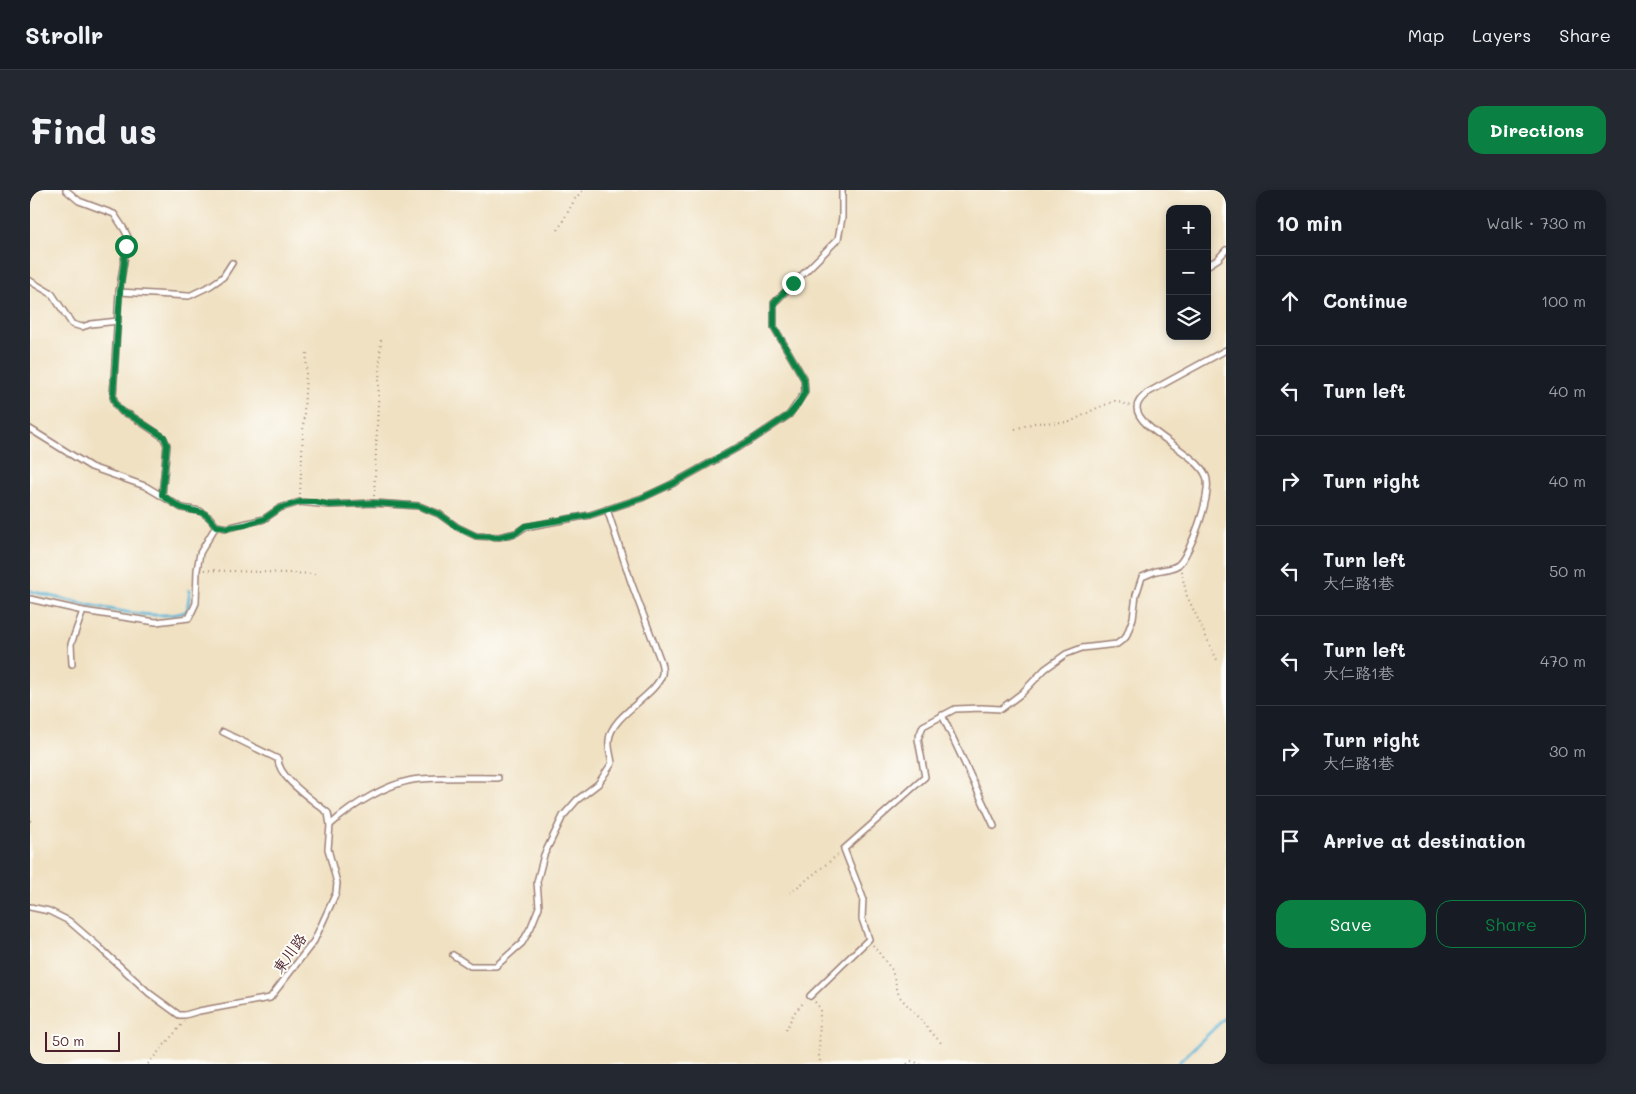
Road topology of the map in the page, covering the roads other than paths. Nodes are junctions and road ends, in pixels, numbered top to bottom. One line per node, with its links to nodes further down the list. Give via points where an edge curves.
1 (66, 190): 7 (lane, via 79,201 114,214 124,229 128,237)
2 (842, 190): 12 (lane, via 838,239 774,303 774,327 804,379 805,392 798,404 789,415 753,439 649,494)
3 (1226, 250): 5 (lane)
4 (232, 263): 7 (lane, via 223,277 189,296)
5 (1211, 263)
6 (30, 281): 8 (lane, via 52,294 72,324 82,326)
7 (120, 292): 8 (lane)
8 (118, 321): 11 (lane, via 113,397 122,412 164,437 167,445)
9 (1226, 350): 17 (lane, via 1139,400 1140,416 1154,432 1189,456 1206,476 1208,488 1200,523 1180,564 1142,577 1126,636 1117,644 1082,648 1066,654 1001,709 955,709)
10 (30, 429): 11 (lane, via 90,467)
11 (162, 495): 13 (lane, via 182,508 200,511)
12 (607, 509): 13 (lane, via 525,526 516,533 499,537 476,536 419,506 373,503 330,505 300,502 245,525); 23 (lane, via 661,662 662,675 613,727 609,740 612,763 598,784 563,816 544,855 537,882 539,907 522,943 496,966 470,966)
13 (216, 526): 15 (lane, via 200,553 196,603 189,618 156,622)
14 (30, 598): 15 (lane)
15 (83, 611): 16 (lane, via 71,644)
16 (72, 664)
17 (942, 715): 21 (lane); 24 (lane, via 923,726 918,740 925,777 844,850 863,898 862,919 869,939)
18 (223, 732): 20 (lane, via 278,759 287,779 328,813)
19 (498, 778): 20 (lane, via 419,779 392,786 379,790)
20 (330, 825): 22 (lane, 東川路, via 328,849 337,883 336,892 314,941 270,998 179,1015 123,971 69,921 50,911)
21 (994, 826)
22 (30, 907)
23 (453, 955)
24 (810, 996)

